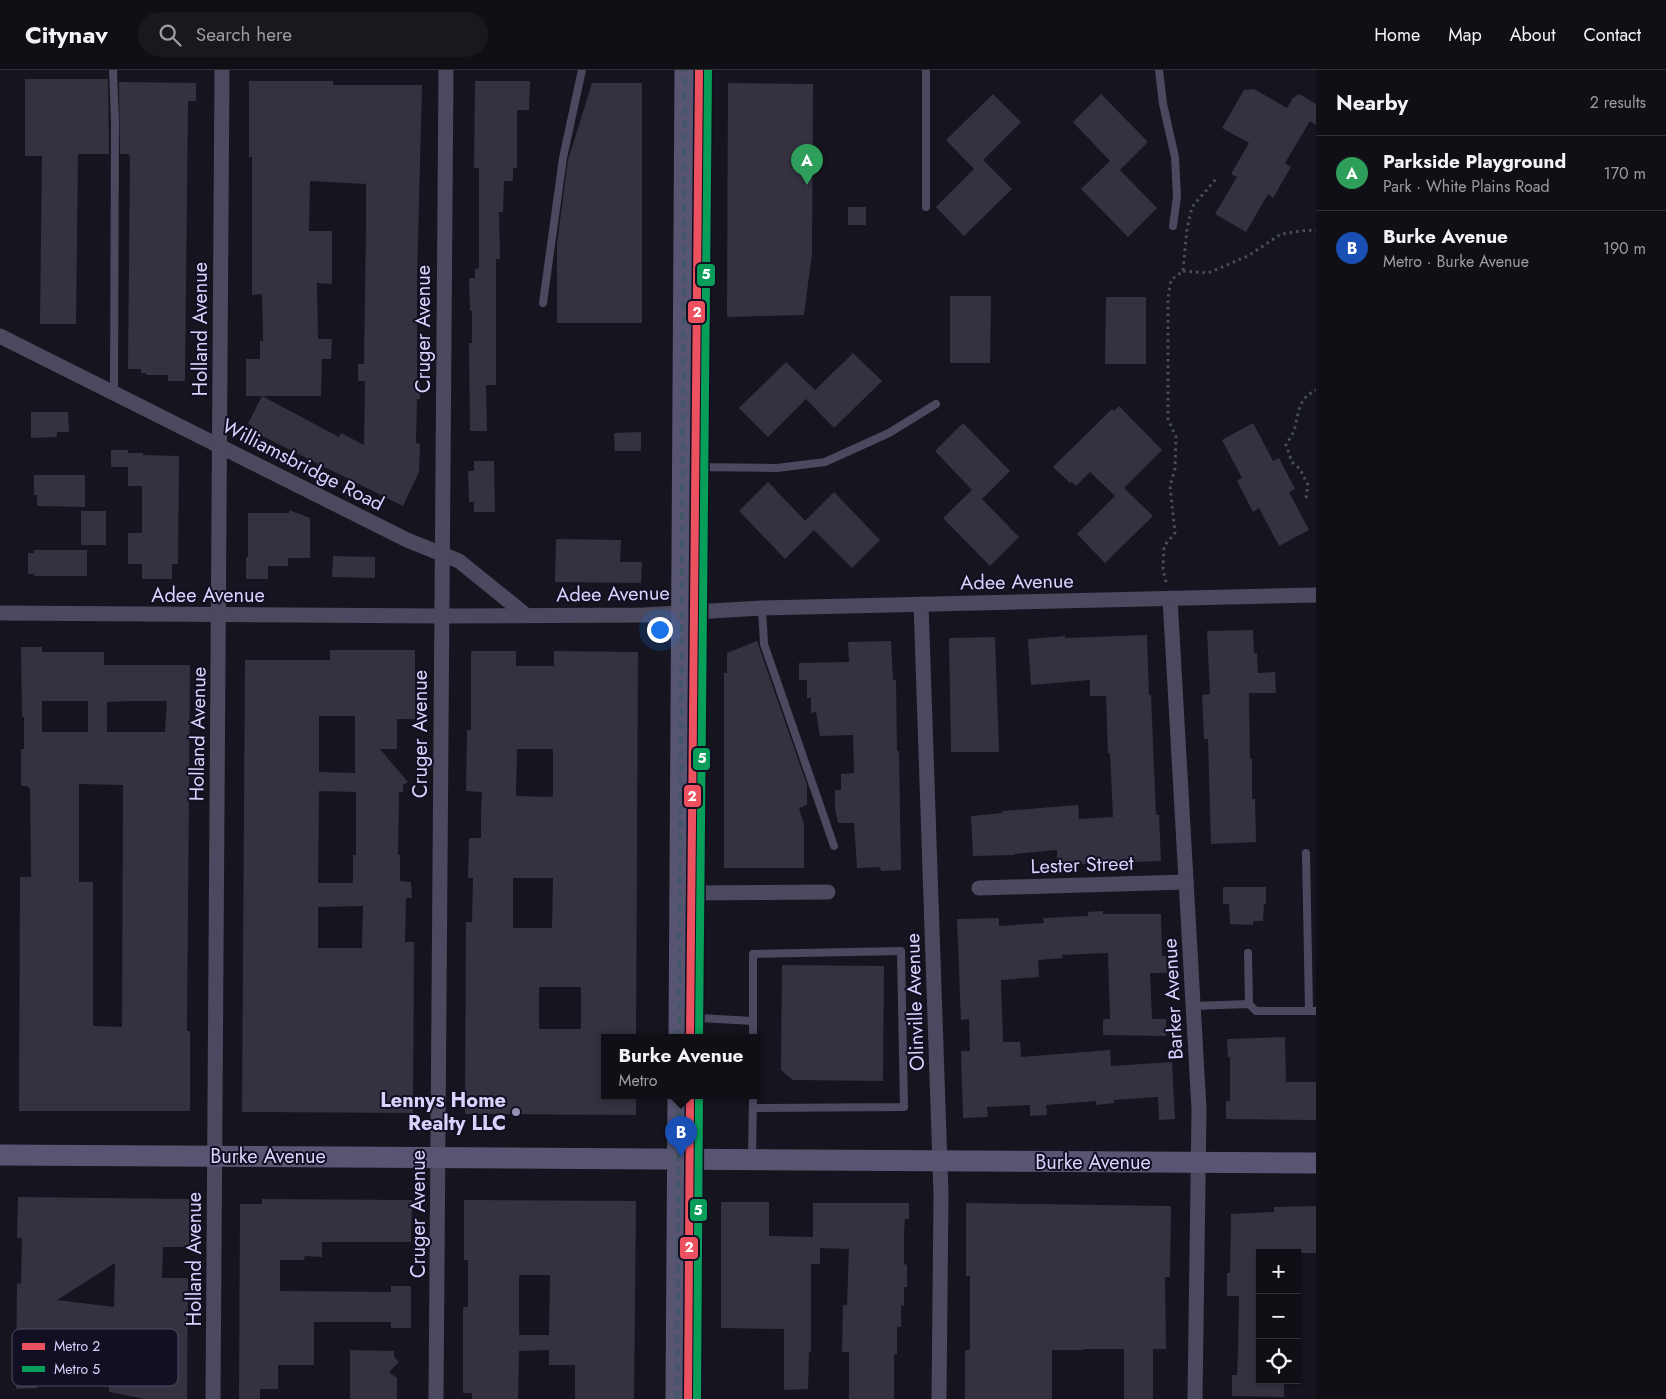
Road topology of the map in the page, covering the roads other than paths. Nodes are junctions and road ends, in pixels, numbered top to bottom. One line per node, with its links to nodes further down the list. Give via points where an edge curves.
1 (113, 70): 12 (lane)
2 (222, 70): 14 (street, Holland Avenue)
3 (446, 70): 16 (street, Cruger Avenue)
4 (582, 70): 10 (lane, via 563,158)
5 (685, 70): 15 (main road)
6 (926, 70): 8 (lane)
7 (1159, 70): 9 (lane, via 1175,157 1177,196)
8 (926, 207)
9 (1173, 226)
10 (544, 303)
11 (0, 336): 12 (street, Williamsbridge Road)
12 (114, 393): 14 (street, Williamsbridge Road)
13 (936, 404): 15 (lane, via 889,434 825,462 777,468)
14 (219, 446): 16 (street, Williamsbridge Road, via 407,540); 23 (street, Holland Avenue)
15 (682, 467): 21 (main road)
16 (442, 554): 24 (street, Cruger Avenue); 25 (street, Williamsbridge Road, via 459,561)
17 (1316, 595): 18 (street, Adee Avenue)
18 (1170, 598): 19 (street, Adee Avenue); 28 (street, Barker Avenue)
19 (921, 604): 20 (street, Adee Avenue); 48 (street, Olinville Avenue)
20 (762, 608): 21 (street, Adee Avenue); 26 (lane, via 764,644)
21 (682, 612): 25 (street, Adee Avenue); 31 (main road)
22 (0, 613): 23 (street, Adee Avenue)
23 (219, 615): 24 (street, Adee Avenue); 44 (street, Holland Avenue)
24 (442, 616): 25 (street, Adee Avenue); 45 (street, Cruger Avenue)
25 (526, 616)
26 (834, 846)
27 (1306, 853): 35 (lane)
28 (1186, 882): 29 (street, Lester Street); 34 (street, Barker Avenue)
29 (979, 888)
30 (828, 892): 31 (street)
31 (679, 893): 36 (main road)
32 (1248, 953): 33 (lane)
33 (1249, 1004): 34 (lane); 35 (lane, via 1256,1011)
34 (1193, 1006): 49 (street, Barker Avenue, via 1199,1109)
35 (1312, 1011)
36 (679, 1017): 37 (lane); 38 (main road)
37 (753, 1021): 39 (lane); 42 (lane, via 753,954 901,951 904,1107)
38 (679, 1034)
39 (753, 1034)
40 (678, 1099): 46 (main road)
41 (752, 1099): 42 (lane)
42 (752, 1108): 47 (lane)
43 (0, 1155): 44 (main road, Burke Avenue)
44 (215, 1156): 45 (main road, Burke Avenue); 51 (street, Holland Avenue)
45 (438, 1157): 46 (main road, Burke Avenue); 52 (street, Cruger Avenue)
46 (678, 1159): 47 (main road, Burke Avenue); 53 (main road)
47 (752, 1159): 48 (main road, Burke Avenue)
48 (940, 1160): 49 (main road, Burke Avenue); 54 (street, Olinville Avenue)
49 (1198, 1162): 50 (main road, Burke Avenue); 55 (street, Barker Avenue)
50 (1316, 1163)
51 (213, 1399)
52 (436, 1399)
53 (676, 1399)
54 (939, 1399)
55 (1195, 1399)

